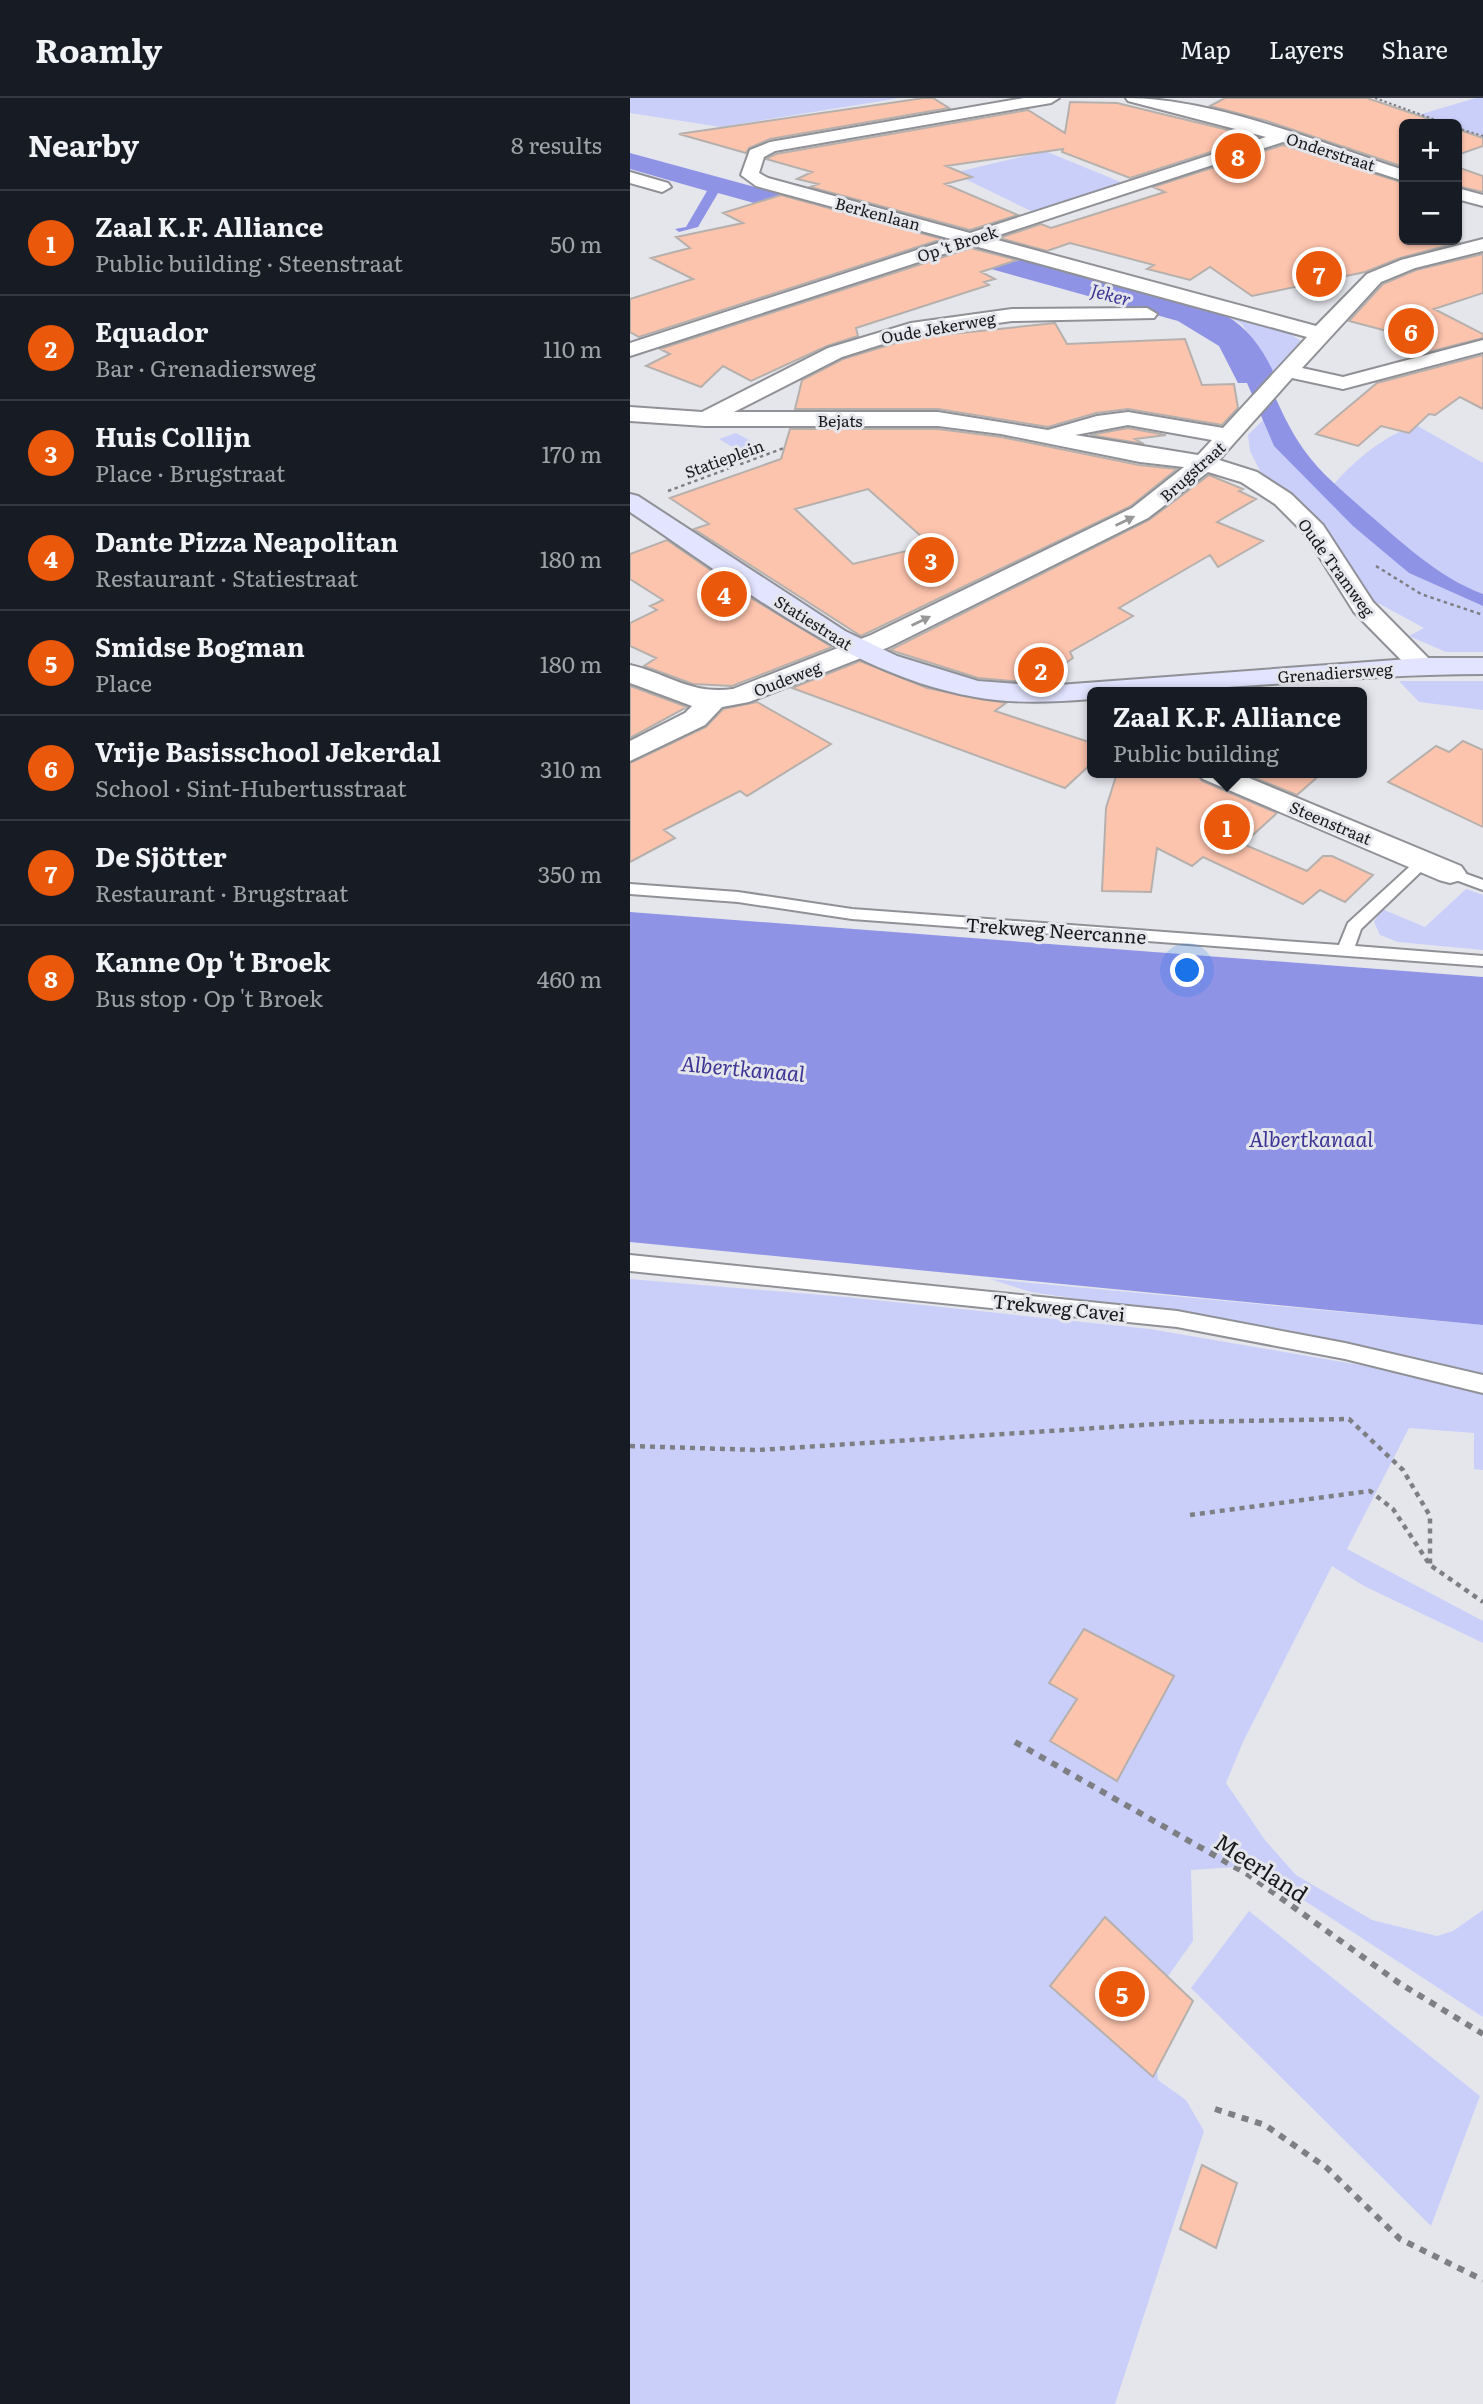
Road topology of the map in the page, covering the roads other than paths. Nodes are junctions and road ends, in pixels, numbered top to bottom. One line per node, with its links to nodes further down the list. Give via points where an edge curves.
1 (1051, 98): 9 (street, Berkenlaan, via 780,144 756,154 749,170 753,179 762,182)
2 (1134, 98): 3 (street, Onderstraat)
3 (1285, 136): 4 (street, Onderstraat); 9 (street, Op 't Broek)
4 (1399, 174)
5 (630, 177): 6 (street)
6 (662, 187)
7 (1462, 195): 8 (street)
8 (1483, 201)
9 (967, 240): 12 (street, Berkenlaan); 14 (street, Op 't Broek)
10 (1483, 245): 12 (street, Brugstraat, via 1408,264 1374,278)
11 (1147, 314): 19 (street, Oude Jekerweg, via 1029,312 957,320 877,337)
12 (1321, 334): 15 (street, Brugstraat)
13 (1483, 346): 16 (street)
14 (630, 349)
15 (1280, 379): 16 (street); 21 (street, Brugstraat)
16 (1343, 383): 17 (street, via 1346,390)
17 (1334, 404)
18 (630, 414): 19 (street, Bejats)
19 (705, 419): 20 (street, Bejats, via 938,419)
20 (1049, 435): 21 (street, Bejats, via 1110,420 1138,419); 22 (street, Bejats, via 1140,455)
21 (1230, 436): 22 (street, Brugstraat)
22 (1204, 463): 24 (street, Brugstraat, one-way to 22, via 1140,513); 25 (street, Oude Tramweg, via 1249,477 1283,499 1314,530 1363,607)
23 (632, 502): 24 (main road, Statiestraat)
24 (859, 650): 29 (main road, Grenadiersweg, via 976,689); 30 (street, Oudeweg, via 739,696)
25 (1423, 666): 26 (main road, Grenadiersweg); 28 (main road, Grenadiersweg)
26 (1483, 666)
27 (630, 673): 30 (street, Oudeweg, via 690,697)
28 (1159, 687)
29 (1087, 692)
30 (713, 700): 31 (street, Oudeweg, via 695,719)
31 (630, 752)
32 (1225, 778): 33 (street, Steenstraat)
33 (1437, 867): 34 (lane); 36 (lane, via 1354,927)
34 (1483, 885)
35 (630, 889): 36 (lane, Trekweg Neercanne, via 738,897 852,914)
36 (1345, 951): 37 (lane, Trekweg Neercanne)
37 (1483, 961)
38 (630, 1262): 39 (lane, Trekweg Cavei, via 1177,1319)
39 (1483, 1384)

